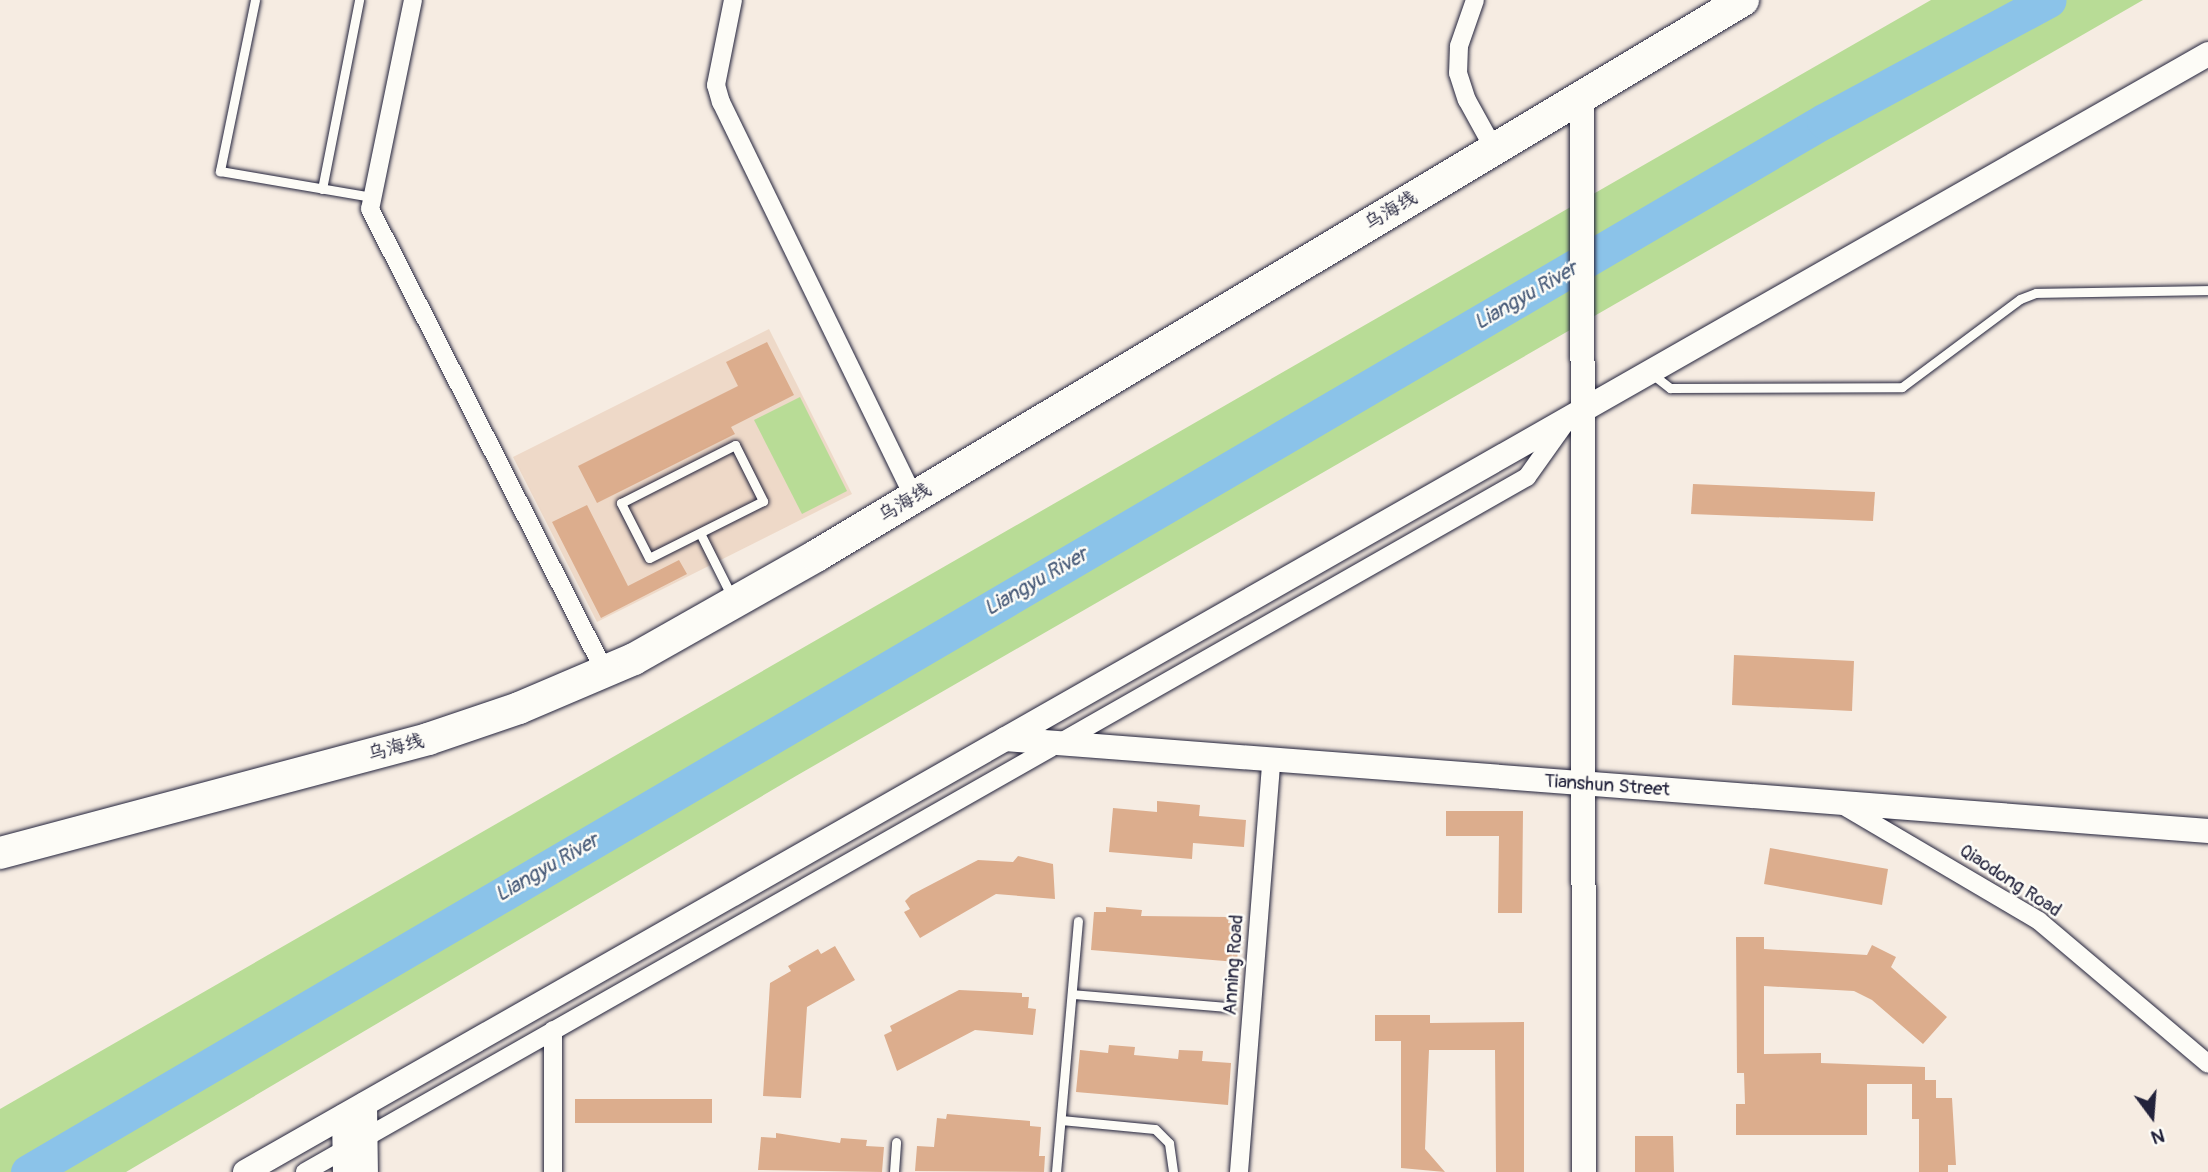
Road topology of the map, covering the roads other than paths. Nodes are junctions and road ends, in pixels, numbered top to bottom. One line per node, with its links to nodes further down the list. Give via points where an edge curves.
1 (255, 0): 10 (lane, via 220,171)
2 (359, 0): 10 (lane)
3 (413, 0): 11 (street)
4 (733, 0): 15 (street, via 716,85 721,102)
5 (1475, 0): 9 (street, via 1459,46 1458,73)
6 (1743, 0): 8 (highway, 乌海线)
7 (2208, 54): 13 (main road)
8 (1574, 101): 9 (highway, 乌海线); 14 (main road)
9 (1494, 149): 15 (highway, 乌海线)
10 (322, 189): 11 (lane)
11 (372, 197): 18 (street, via 373,221)
12 (2208, 290): 13 (lane, via 2036,293 2020,299 1902,387 1670,388)
13 (1651, 373): 14 (main road)
14 (1575, 416): 19 (main road); 20 (street, via 1527,477); 22 (main road)
15 (914, 497): 17 (highway, 乌海线)
16 (700, 533): 16 (lane, via 649,558 621,503 735,445 763,501); 17 (lane)
17 (735, 603): 18 (highway, 乌海线)
18 (605, 672): 25 (highway, 乌海线, via 428,739)
19 (1005, 739): 20 (main road, Tianshun Street); 31 (main road)
20 (1056, 744): 21 (main road, Tianshun Street); 29 (street)
21 (1271, 761): 22 (main road, Tianshun Street); 42 (street, Anning Road)
22 (1575, 784): 23 (main road, Tianshun Street); 43 (main road); 44 (main road)
23 (1841, 804): 24 (main road, Tianshun Street); 30 (street, Qiaodong Road, via 2039,921)
24 (2208, 831)
25 (0, 853)
26 (1078, 921): 27 (lane)
27 (1072, 994): 28 (lane); 32 (lane)
28 (1228, 1007)
29 (553, 1030): 34 (street); 38 (street)
30 (2208, 1064)
31 (355, 1110): 34 (main road); 35 (main road)
32 (1061, 1120): 40 (lane); 41 (lane, via 1155,1129 1169,1143)
33 (897, 1142): 39 (lane)
34 (352, 1153): 36 (street); 37 (main road)
35 (245, 1172)
36 (305, 1172)
37 (366, 1172)
38 (553, 1172)
39 (894, 1172)
40 (1056, 1172)
41 (1173, 1172)
42 (1239, 1172)
43 (1567, 1172)
44 (1584, 1172)

